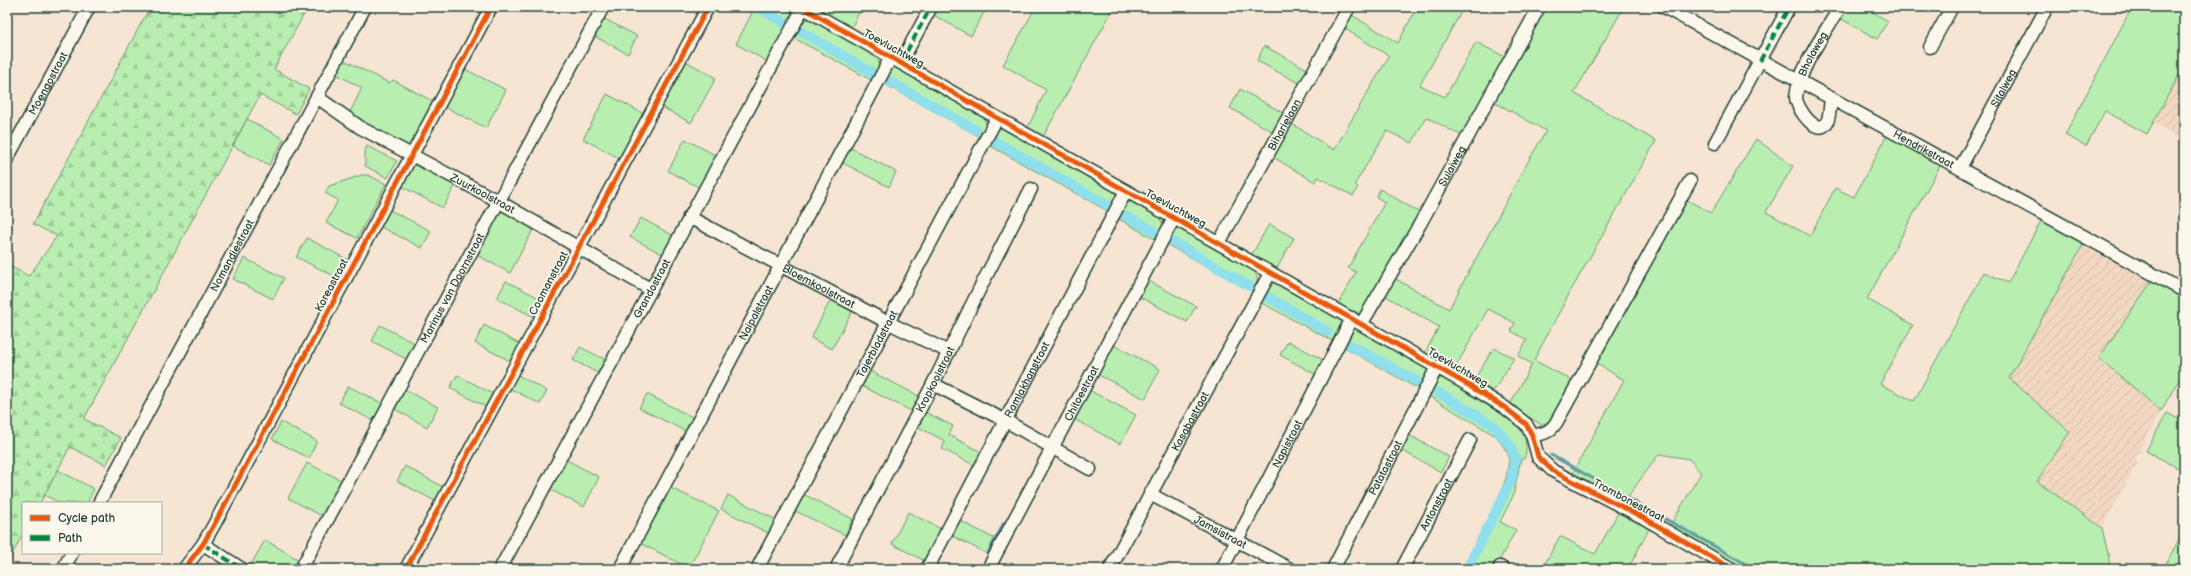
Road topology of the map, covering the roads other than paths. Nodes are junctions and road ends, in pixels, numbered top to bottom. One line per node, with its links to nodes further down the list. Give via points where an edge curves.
1 (88, 7): 24 (street, Moengostraat)
2 (365, 7): 19 (street, Nomandiestraat)
3 (492, 7): 23 (street, Koreastraat)
4 (603, 7): 29 (street, Marinus van Doornstraat)
5 (708, 7): 33 (street, Coomanstraat)
6 (803, 7): 16 (street, Toevluchtweg); 30 (street, Grandostraat)
7 (931, 7): 16 (street, Naipalstraat)
8 (1349, 7): 32 (street, Biharielaan)
9 (1539, 7): 38 (street, Sulaiweg, via 1420,224)
10 (1665, 7): 17 (street, Hendrikstraat)
11 (1789, 7): 17 (street)
12 (1840, 7): 18 (street, Bholaweg)
13 (1952, 7): 15 (street)
14 (2047, 7): 25 (street, Sitalweg)
15 (1930, 46)
16 (896, 60): 21 (street, Toevluchtweg); 34 (street, Naipalstraat)
17 (1760, 61): 18 (street, Hendrikstraat); 22 (street)
18 (1799, 81): 20 (street, Hendrikstraat); 20 (street, via 1796,99 1798,106 1805,117 1816,126 1826,124)
19 (317, 97): 23 (street, Zuurkoolstraat, via 361,128); 49 (street, Nomandiestraat)
20 (1831, 98): 25 (street, Hendrikstraat)
21 (997, 118): 28 (street, Toevluchtweg); 39 (street, Tajerbladstraat)
22 (1716, 142)
23 (412, 156): 29 (street, Zuurkoolstraat); 51 (street, Koreastraat)
24 (7, 159)
25 (1960, 168): 37 (street, Hendrikstraat)
26 (1690, 181): 44 (street, via 1556,423 1545,434)
27 (1032, 189): 40 (street, Kropkoolstraat)
28 (1126, 191): 31 (street, Toevluchtweg); 43 (street, Ramlakhanstraat)
29 (498, 201): 33 (street, Zuurkoolstraat); 56 (street, Marinus van Doornstraat)
30 (690, 217): 34 (street, Bloemkoolstraat); 36 (street, Grandostraat)
31 (1174, 218): 32 (street, Toevluchtweg); 46 (street, Chitoestraat)
32 (1219, 243): 35 (street, Toevluchtweg)
33 (578, 246): 36 (street, Zuurkoolstraat); 57 (street, Coomanstraat)
34 (780, 264): 39 (street, Bloemkoolstraat); 59 (street, Naipalstraat)
35 (1270, 273): 38 (street, Toevluchtweg); 48 (street, Kasabastraat)
36 (650, 289): 58 (street, Grandostraat)
37 (2184, 291)
38 (1357, 321): 41 (street, Toevluchtweg); 50 (street, Napistraat)
39 (887, 322): 40 (street, Bloemkoolstraat); 60 (street, Tajerbladstraat)
40 (949, 352): 42 (street, Kropkoolstraat)
41 (1437, 367): 44 (street, Toevluchtweg, via 1504,407 1526,424); 67 (street, Patatastraat)
42 (933, 384): 43 (street); 61 (street, Kropkoolstraat)
43 (1006, 421): 46 (street); 62 (street, Ramlakhanstraat)
44 (1532, 435): 69 (street, Trombonestraat, via 1538,457 1554,471 1644,518)
45 (1470, 440): 68 (street, Antonstraat)
46 (1052, 449): 47 (street); 63 (street, Chitoestraat)
47 (1090, 469)
48 (1150, 494): 50 (street, Jamsistraat); 64 (street, Kasabastraat)
49 (100, 502)
50 (1237, 539): 65 (street, Napistraat); 66 (street, Jamsistraat)
51 (204, 544): 54 (street, Koreastraat); 55 (street)
52 (71, 554): 53 (street)
53 (63, 569)
54 (184, 569)
55 (242, 569)
56 (301, 569)
57 (406, 569)
58 (500, 569)
59 (620, 569)
60 (757, 569)
61 (836, 569)
62 (927, 569)
63 (988, 569)
64 (1110, 569)
65 (1222, 569)
66 (1290, 569)
67 (1333, 569)
68 (1402, 569)
69 (1732, 569)

